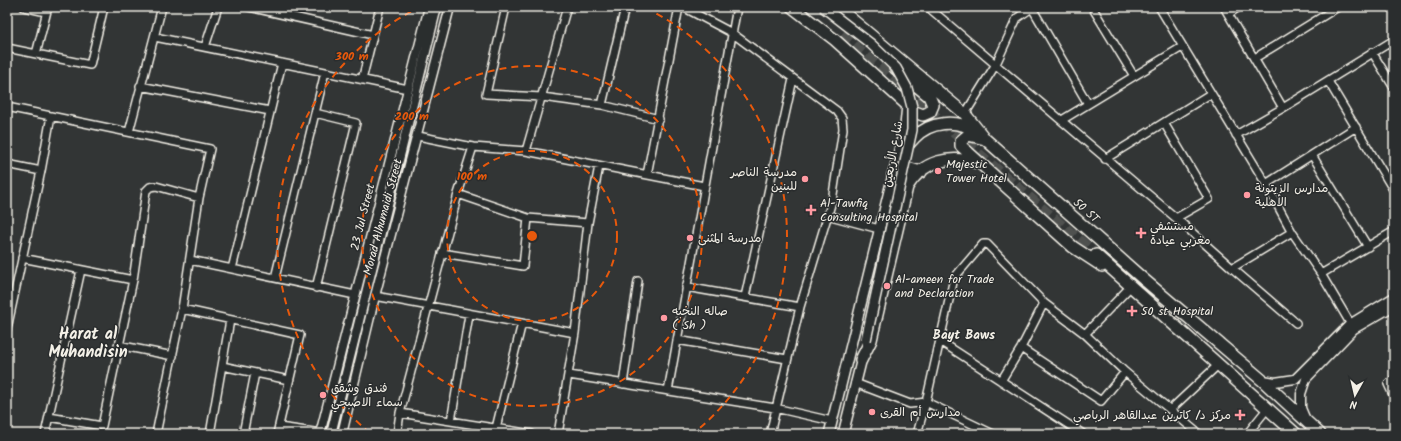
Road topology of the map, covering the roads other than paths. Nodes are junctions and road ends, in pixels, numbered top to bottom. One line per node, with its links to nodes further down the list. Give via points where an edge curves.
1 (24, 7): 27 (street)
2 (104, 7): 38 (street, via 90,65)
3 (162, 7): 32 (street)
4 (218, 7): 34 (street)
5 (249, 7): 30 (street)
6 (380, 7): 30 (street)
7 (429, 7): 49 (street, 23 Jul Street)
8 (437, 7): 82 (street)
9 (450, 7): 67 (street, Morad Alhumaidi Street)
10 (506, 7): 51 (street, via 486,94)
11 (568, 7): 51 (street)
12 (625, 7): 54 (street)
13 (679, 7): 61 (street)
14 (683, 7): 29 (street)
15 (737, 7): 29 (street)
16 (792, 7): 52 (main road, via 835,40)
17 (804, 7): 31 (main road)
18 (818, 7): 52 (main road, via 929,96 933,105 930,112 923,115 915,112)
19 (823, 7): 137 (main road, شارع الأربعين, bridge, via 871,44 896,68 907,88 912,107 912,130)
20 (837, 7): 59 (main road, 50 ST)
21 (929, 7): 41 (street)
22 (1032, 7): 41 (street, via 1017,18); 53 (street)
23 (1092, 7): 43 (street)
24 (1158, 7): 35 (street)
25 (1239, 7): 28 (street)
26 (1338, 7): 39 (street)
27 (47, 10): 38 (street)
28 (1226, 10): 39 (street)
29 (732, 33): 44 (street); 85 (street)
30 (373, 35): 45 (street)
31 (841, 35)
32 (155, 37): 34 (street); 47 (street)
33 (1394, 40): 37 (street)
34 (205, 47): 40 (street)
35 (1182, 47): 43 (street); 50 (street)
36 (7, 48): 38 (street)
37 (1372, 52): 46 (street); 48 (street)
38 (36, 54)
39 (1255, 58): 56 (street)
40 (282, 64): 42 (street); 57 (street)
41 (996, 64): 59 (street); 62 (street)
42 (325, 72): 45 (street); 58 (street)
43 (1134, 76): 53 (street)
44 (793, 79): 89 (street, via 837,111 842,118 843,128 832,201); 117 (street)
45 (362, 80): 49 (street)
46 (1328, 81): 56 (street); 64 (street)
47 (140, 86): 57 (street); 65 (street)
48 (1394, 88)
49 (408, 89): 114 (street, 23 Jul Street)
50 (1210, 94): 63 (street); 66 (street)
51 (542, 97): 54 (street); 70 (street)
52 (900, 97): 74 (main road, شارع الأربعين, via 907,105)
53 (1088, 104): 62 (street)
54 (602, 105): 61 (street)
55 (7, 107): 60 (street)
56 (1284, 108): 66 (street)
57 (270, 111): 102 (street)
58 (315, 113): 106 (street); 111 (street, via 356,123)
59 (965, 114): 68 (main road, 50 ST)
60 (51, 116): 65 (street); 78 (street)
61 (659, 119): 80 (street)
62 (1062, 120): 73 (street)
63 (1164, 122): 73 (street); 91 (street, via 1209,198)
64 (1356, 127): 71 (street); 86 (street)
65 (129, 132): 88 (street, via 210,149)
66 (1236, 135): 84 (street)
67 (418, 136): 69 (street); 72 (street, Morad Alhumaidi Street)
68 (982, 136): 74 (main road, via 959,123 944,122 930,127 914,138); 75 (main road, via 968,136 961,141 962,150); 145 (main road, 50 ST)
69 (473, 147): 70 (street); 87 (street)
70 (526, 151): 77 (street)
71 (1312, 155): 84 (street); 96 (street)
72 (411, 159): 82 (street); 115 (street, Morad Alhumaidi Street)
73 (1105, 159): 91 (street)
74 (897, 160): 79 (main road, via 907,168); 81 (main road, شارع الأربعين)
75 (978, 162): 79 (main road, via 965,159 941,160); 105 (main road, via 1073,247)
76 (7, 164): 78 (street)
77 (599, 166): 80 (street); 92 (street)
78 (41, 171): 99 (street)
79 (921, 172): 83 (main road)
80 (647, 175): 85 (street)
81 (894, 175): 83 (main road, via 904,172 909,176); 93 (main road, شارع الأربعين)
82 (394, 181): 169 (street)
83 (910, 182): 137 (main road, via 905,193 871,340)
84 (1266, 184): 95 (street)
85 (704, 186): 109 (street)
86 (1394, 190)
87 (458, 194): 90 (street); 97 (street)
88 (199, 198): 100 (street); 107 (street, via 150,186 146,191)
89 (827, 215): 93 (street); 121 (street)
90 (528, 218): 92 (street); 97 (street, via 523,266)
91 (1176, 218): 101 (street)
92 (588, 223): 129 (street)
93 (879, 229): 158 (main road, شارع الأربعين)
94 (1394, 231): 96 (street)
95 (1292, 232): 101 (street); 104 (street)
96 (1368, 247): 104 (street)
97 (442, 253): 120 (street)
98 (1096, 255): 105 (main road)
99 (22, 258): 103 (street); 113 (street)
100 (190, 260): 102 (street); 122 (street)
101 (1232, 268): 126 (street)
102 (232, 269): 106 (street)
103 (81, 270): 107 (street); 156 (street)
104 (1321, 274): 127 (street)
105 (1116, 275): 110 (main road)
106 (275, 278): 111 (street)
107 (133, 280): 133 (street)
108 (638, 281): 148 (street)
109 (686, 287): 117 (street); 131 (street)
110 (1130, 287): 130 (street); 138 (main road)
111 (316, 288): 114 (street)
112 (7, 290): 113 (street)
113 (15, 292): 128 (street)
114 (355, 295): 163 (street, 23 Jul Street)
115 (375, 296): 120 (street); 170 (street, Morad Alhumaidi Street)
116 (1394, 297): 127 (street)
117 (745, 298): 121 (street)
118 (1044, 303): 130 (street); 132 (street, via 987,244 984,244 954,278); 134 (street)
119 (1394, 306): 127 (street)
120 (428, 307): 123 (street); 155 (street)
121 (800, 307): 136 (street)
122 (182, 310): 124 (street); 135 (street)
123 (470, 315): 125 (street); 157 (street)
124 (230, 320): 139 (street); 144 (street, via 300,335)
125 (522, 323): 129 (street); 160 (street)
126 (1296, 323)
127 (1352, 327): 145 (street, via 1295,379 1275,382); 159 (street, via 1306,379 1301,394)
128 (7, 329)
129 (575, 333): 142 (street)
130 (1085, 334): 140 (street)
131 (677, 340): 136 (street); 149 (street)
132 (940, 340): 146 (street); 151 (street)
133 (118, 345): 135 (street); 156 (street, via 102,426)
134 (1021, 348): 140 (street, via 1101,401); 146 (street)
135 (173, 356): 166 (street)
136 (787, 359): 152 (street)
137 (861, 360): 147 (main road)
138 (1218, 365): 153 (street); 154 (main road)
139 (222, 366): 141 (street); 167 (street)
140 (1125, 372): 153 (street)
141 (255, 373): 144 (street); 168 (street)
142 (569, 375): 148 (street); 173 (street)
143 (1394, 379): 150 (street, via 1388,384)
144 (289, 380): 162 (street)
145 (1262, 380): 159 (main road, 50 ST)
146 (1001, 381): 164 (street)
147 (855, 383): 151 (street, via 910,404); 176 (main road)
148 (623, 384): 149 (street)
149 (668, 391): 152 (street)
150 (1394, 397)
151 (926, 402): 177 (street); 178 (street)
152 (775, 408): 158 (street); 174 (street)
153 (1171, 409): 161 (street)
154 (1267, 409): 181 (street); 182 (main road)
155 (400, 413): 157 (street); 171 (street)
156 (49, 417): 165 (street)
157 (451, 421): 160 (street)
158 (832, 421): 175 (main road, شارع الأربعين)
159 (1307, 422): 183 (main road, 50 ST)
160 (496, 428): 172 (street)
161 (1193, 428): 179 (street); 180 (street)
162 (278, 430): 163 (street)
163 (320, 433)
164 (1080, 433)
165 (45, 434)
166 (156, 434)
167 (210, 434)
168 (243, 434)
169 (331, 434)
170 (342, 434)
171 (396, 434)
172 (532, 434)
173 (558, 434)
174 (770, 434)
175 (829, 434)
176 (843, 434)
177 (917, 434)
178 (991, 434)
179 (1187, 434)
180 (1199, 434)
181 (1247, 434)
182 (1296, 434)
183 (1320, 434)

